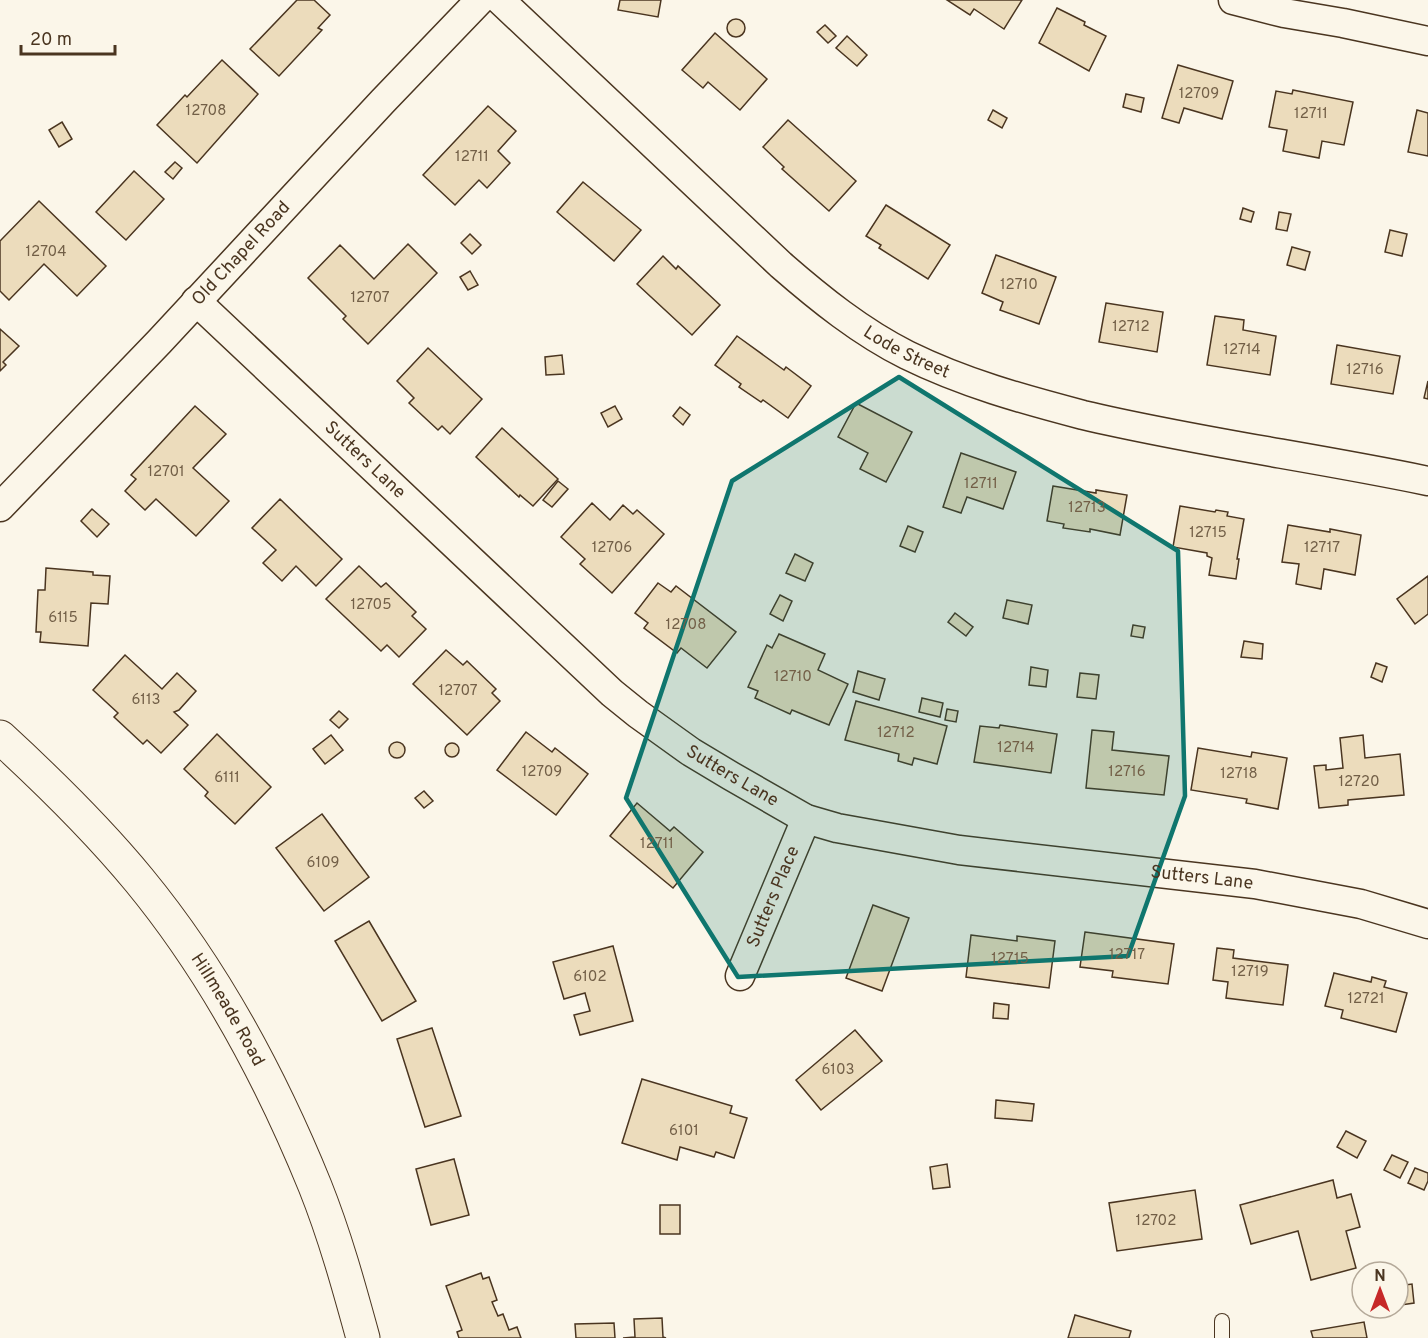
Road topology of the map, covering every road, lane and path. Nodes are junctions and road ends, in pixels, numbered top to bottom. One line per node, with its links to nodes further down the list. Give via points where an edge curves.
1 (480, 0): 5 (street, Old Chapel Road)
2 (500, 0): 6 (street, Lode Street, via 790,273 849,320 905,354 963,380 1025,400 1146,430)
3 (1233, 0): 4 (street)
4 (1428, 41)
5 (196, 301): 7 (street, Old Chapel Road); 9 (street, Sutters Lane, via 612,693 691,752)
6 (1428, 481)
7 (0, 507)
8 (0, 737): 13 (street, Hillmeade Road, via 91,825 140,881 219,993 278,1102 315,1187)
9 (806, 819): 10 (street, Sutters Lane, via 867,835 959,850 1255,884 1361,904); 11 (street, Sutters Place)
10 (1428, 924)
11 (740, 976)
12 (1222, 1321): 14 (lane)
13 (363, 1338)
14 (1222, 1338)

